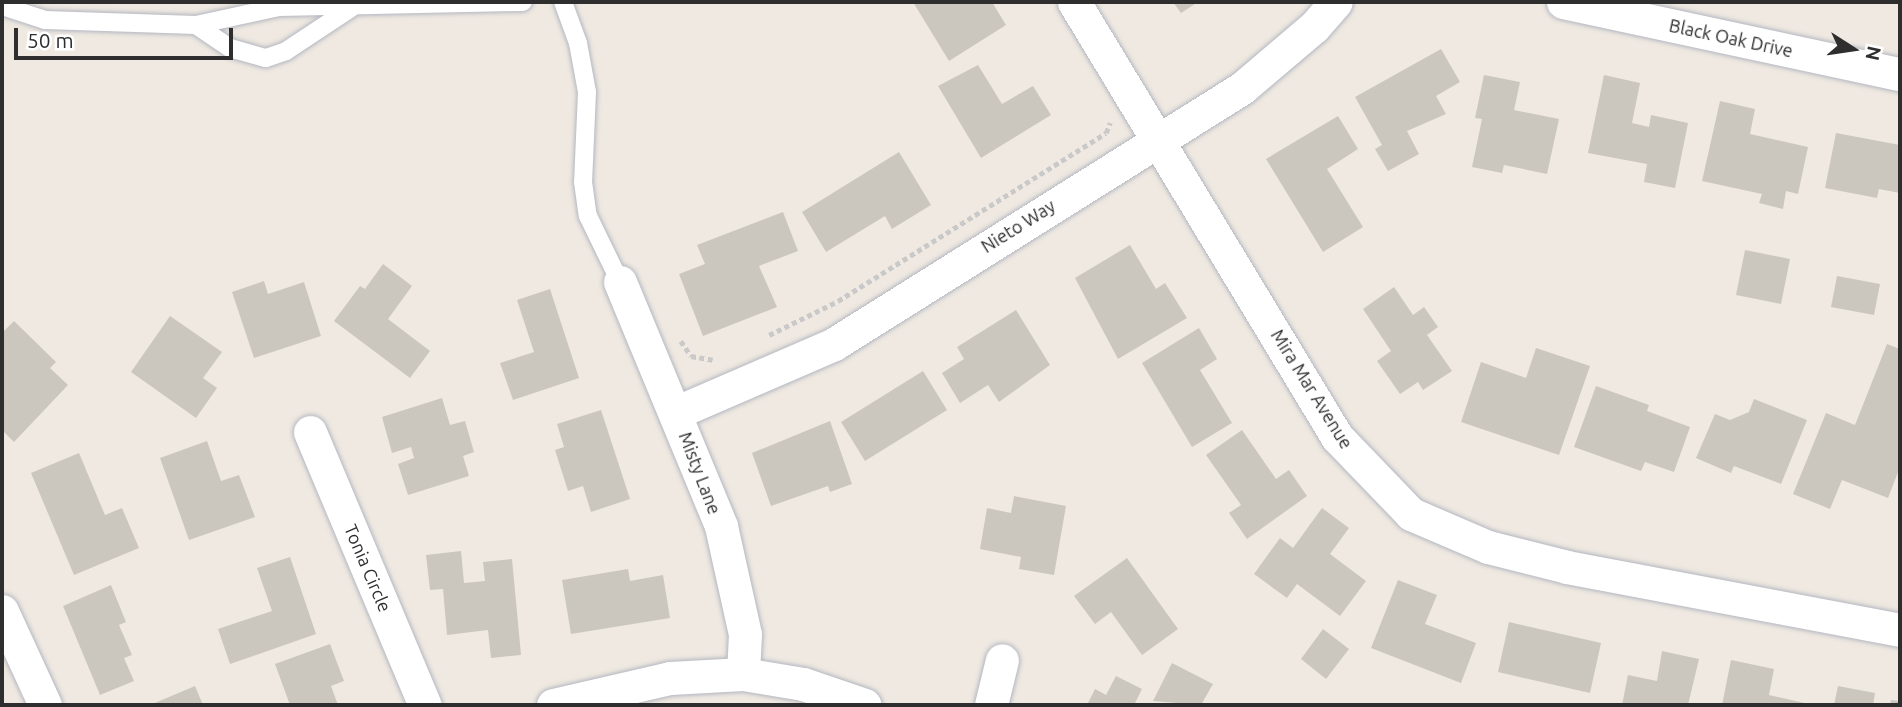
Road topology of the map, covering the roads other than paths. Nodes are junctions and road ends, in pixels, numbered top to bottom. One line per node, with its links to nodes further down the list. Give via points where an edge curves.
1 (523, 2): 7 (lane)
2 (563, 2): 11 (lane, via 578,43 587,92 583,182 589,216)
3 (1073, 2): 10 (street, Mira Mar Avenue)
4 (1336, 2): 10 (street, Nieto Way, via 1274,63)
5 (1563, 2): 9 (street, Black Oak Drive)
6 (2, 6): 8 (lane, via 46,20)
7 (352, 7): 8 (lane, via 279,7); 8 (lane, via 286,51 266,58 230,48)
8 (196, 25)
9 (1900, 74)
10 (1159, 137): 12 (street, Nieto Way, via 834,344); 15 (street, Mira Mar Avenue, via 1338,437 1411,514 1476,543 1567,568)
11 (620, 282): 12 (street, Misty Lane)
12 (677, 412): 17 (street, Misty Lane, via 721,526 744,634)
13 (310, 432): 19 (street, Tonia Circle)
14 (2, 611): 18 (street)
15 (1900, 630)
16 (1002, 660): 22 (street)
17 (743, 674): 20 (street, via 670,678); 21 (street, via 803,684)
18 (45, 705)
19 (425, 705)
20 (553, 705)
21 (865, 705)
22 (991, 705)

